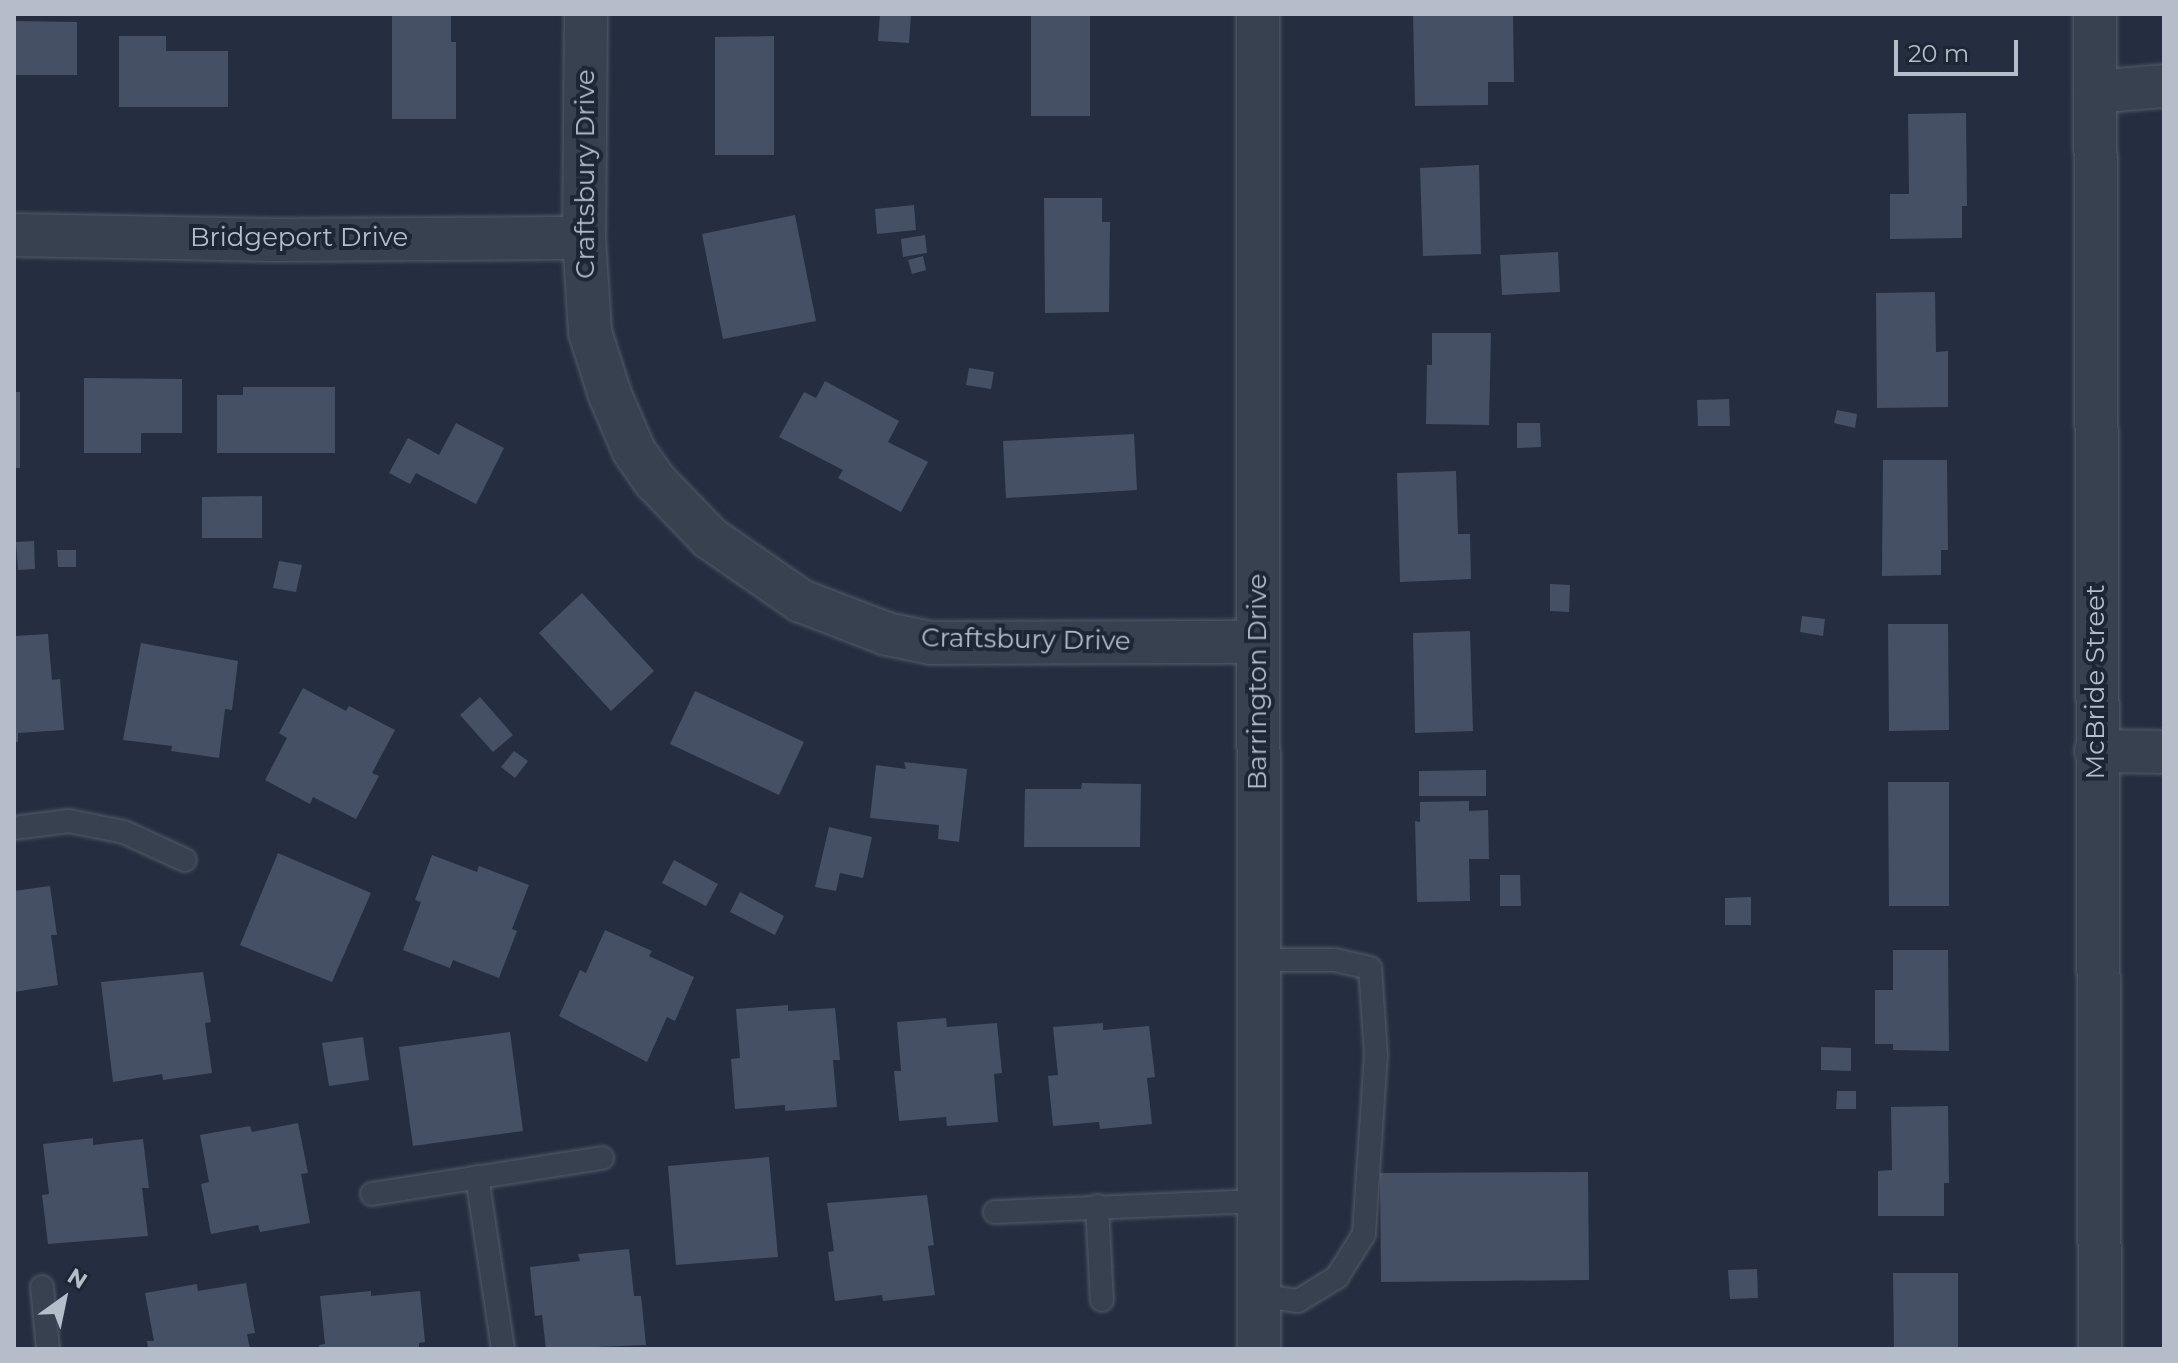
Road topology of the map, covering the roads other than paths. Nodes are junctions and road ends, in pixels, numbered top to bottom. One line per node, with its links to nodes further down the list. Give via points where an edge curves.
1 (586, 14): 7 (street, Craftsbury Drive)
2 (1258, 14): 8 (street, Barrington Drive)
3 (2095, 14): 5 (street, McBride Street)
4 (2164, 86): 5 (street)
5 (2095, 92): 9 (street, McBride Street)
6 (14, 235): 7 (street, Bridgeport Drive)
7 (584, 238): 8 (street, Craftsbury Drive, via 590,332 634,451 710,538 781,590 840,619 931,643)
8 (1258, 642): 13 (street, Barrington Drive)
9 (2096, 751): 10 (street); 26 (street, McBride Street)
10 (2164, 752)
11 (14, 828): 12 (lane, via 69,821 124,832)
12 (185, 860)
13 (1259, 960): 17 (street, Barrington Drive); 21 (lane, via 1334,960 1370,968 1376,1055 1364,1234 1337,1277 1298,1301)
14 (602, 1158): 15 (lane)
15 (477, 1177): 16 (lane); 24 (lane)
16 (372, 1194)
17 (1259, 1201): 18 (lane); 21 (street, Barrington Drive)
18 (1097, 1206): 19 (lane); 22 (lane)
19 (995, 1212)
20 (42, 1287): 23 (lane)
21 (1259, 1295): 25 (street, Barrington Drive)
22 (1102, 1300)
23 (48, 1349)
24 (503, 1349)
25 (1259, 1349)
26 (2100, 1349)

